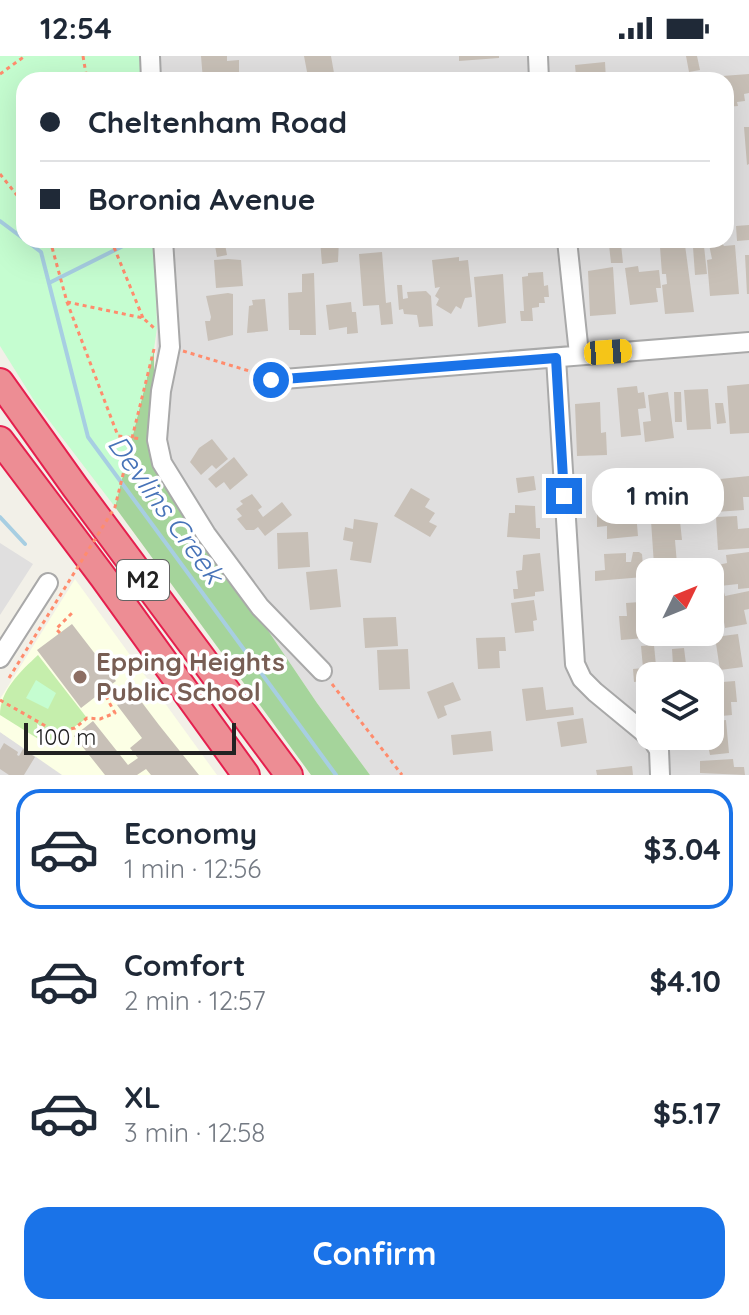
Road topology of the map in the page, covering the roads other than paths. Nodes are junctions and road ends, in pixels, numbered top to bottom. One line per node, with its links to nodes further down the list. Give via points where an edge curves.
1 (163, 248): 11 (street, via 157,440 162,463 260,607)
2 (568, 248): 4 (street)
3 (749, 342): 4 (street)
4 (579, 354): 5 (street)
5 (556, 358): 6 (street); 15 (street, via 575,664 595,692 652,739 659,750)
6 (271, 380)
7 (0, 382): 12 (highway, M2)
8 (0, 440): 13 (highway, M2)
9 (48, 583): 10 (street)
10 (0, 658)
11 (322, 671)
12 (273, 753): 13 (street); 14 (highway, M2)
13 (245, 774)
14 (289, 775)
15 (660, 775)

